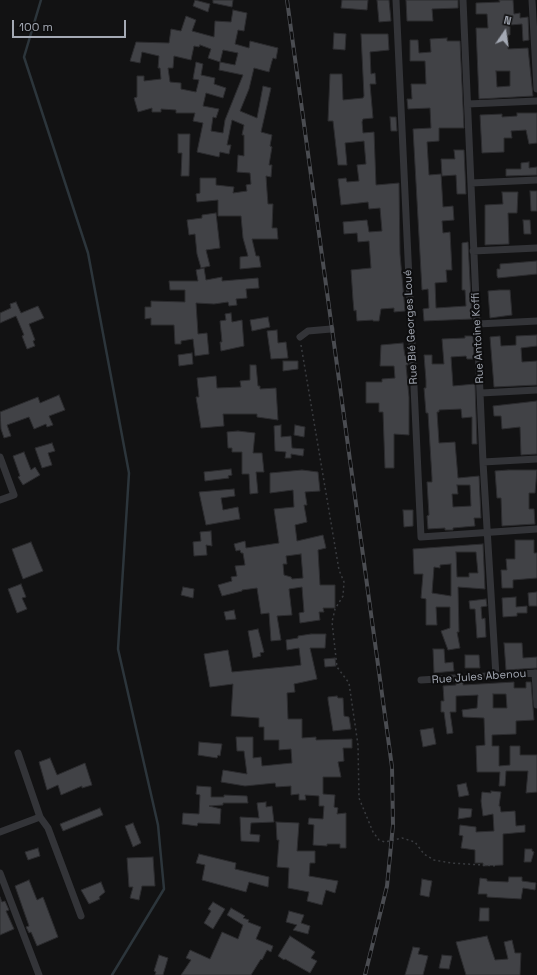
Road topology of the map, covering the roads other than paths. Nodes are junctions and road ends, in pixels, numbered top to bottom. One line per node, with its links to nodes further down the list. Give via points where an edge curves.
1 (396, 0): 22 (street, Rue Blé Georges Loué, via 421,537)
2 (463, 0): 6 (street, Rue Antoine Koffi)
3 (532, 0): 4 (street)
4 (537, 89)
5 (537, 101): 6 (street)
6 (468, 104): 8 (street, Rue Antoine Koffi)
7 (537, 180): 8 (street)
8 (471, 183): 10 (street, Rue Antoine Koffi)
9 (537, 248): 10 (street)
10 (473, 251): 12 (street, Rue Antoine Koffi)
11 (537, 320): 12 (street)
12 (478, 324): 16 (street, Rue Antoine Koffi)
13 (331, 329): 14 (street, via 308,331)
14 (300, 337)
15 (537, 390): 16 (street)
16 (481, 393): 19 (street, Rue Antoine Koffi)
17 (0, 457): 20 (street, via 14,495)
18 (537, 459): 19 (street)
19 (483, 462): 22 (street, Rue Antoine Koffi)
20 (0, 500)
21 (537, 529): 22 (street, Rue Blé Georges Loué)
22 (488, 532): 24 (street, Rue Antoine Koffi)
23 (536, 673): 24 (street, Rue Jules Abenou); 26 (street)
24 (496, 676): 25 (street, Rue Jules Abenou)
25 (421, 680)
26 (537, 705)
27 (18, 754): 28 (street)
28 (40, 817): 29 (street); 31 (street, via 48,828)
29 (0, 832)
30 (0, 873): 32 (street)
31 (81, 916)
32 (39, 975)

